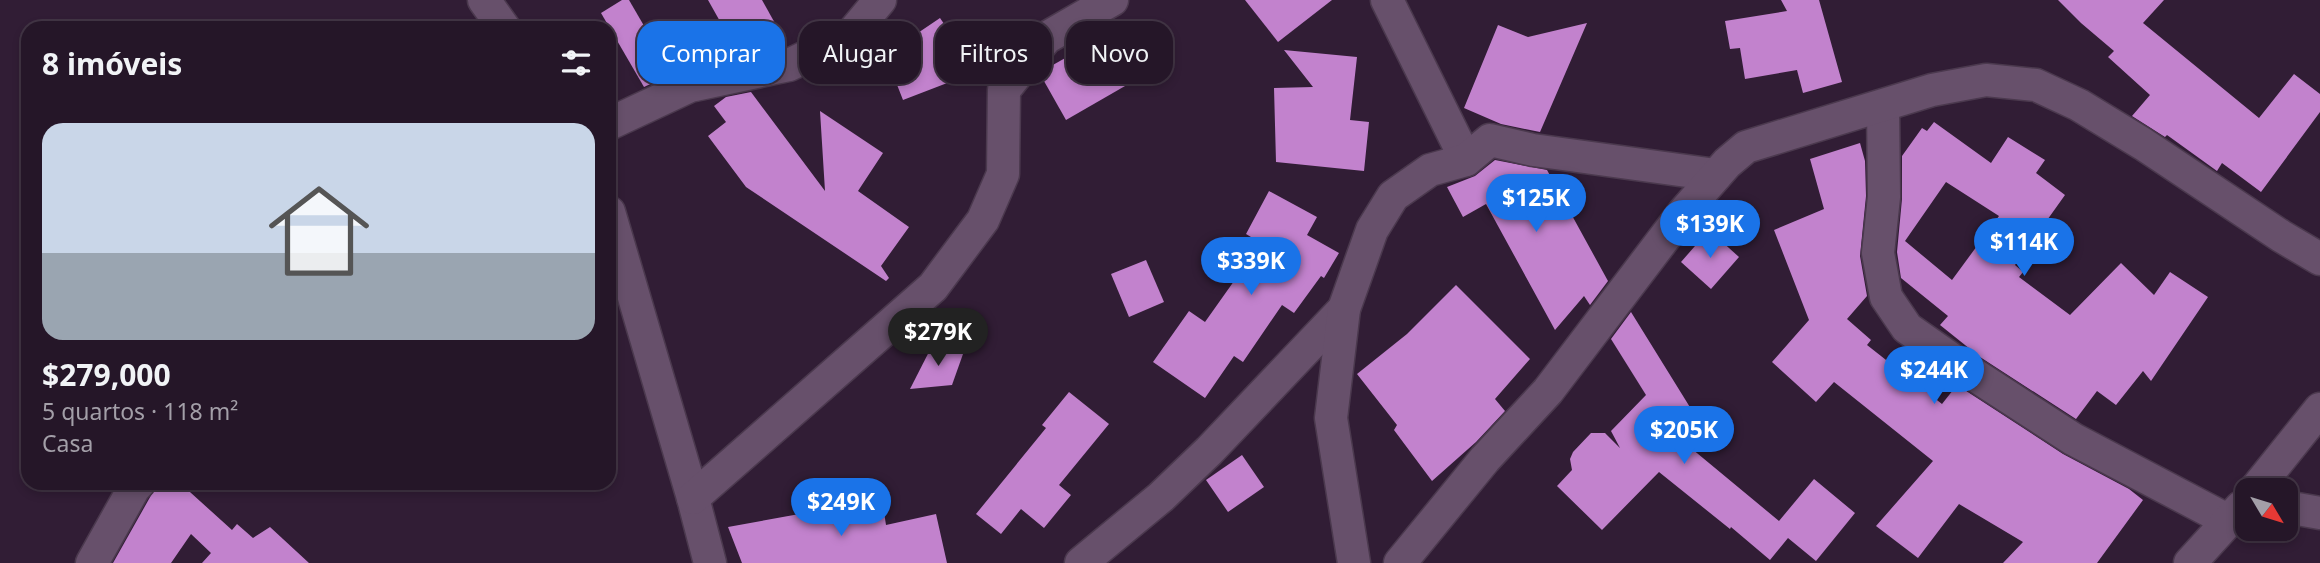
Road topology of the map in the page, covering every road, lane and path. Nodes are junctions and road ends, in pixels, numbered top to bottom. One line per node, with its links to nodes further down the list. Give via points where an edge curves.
1 (484, 0): 5 (street)
2 (880, 0): 7 (street, via 850,36 789,65 690,86)
3 (1112, 0): 16 (street, via 1046,38 1004,90 1003,174 983,220 933,287)
4 (1387, 0): 8 (street)
5 (499, 21)
6 (1883, 106): 9 (street, via 1746,147); 11 (street, via 1932,90 1986,80 2036,85 2080,105); 17 (street, via 1884,197 1878,253 1886,297 1907,328 2073,439)
7 (616, 121)
8 (1466, 160): 9 (street, via 1490,140); 12 (street, via 1430,170 1393,197 1372,230)
9 (1716, 176): 25 (street, via 1548,391)
10 (616, 236): 16 (street)
11 (2320, 259)
12 (1344, 309): 23 (street, via 1209,451); 24 (street, via 1332,418)
13 (2320, 409): 14 (street)
14 (2265, 478)
15 (133, 490): 21 (street)
16 (693, 498): 22 (street)
17 (2235, 503)
18 (2298, 509): 19 (street)
19 (2320, 513)
20 (2235, 514): 26 (street)
21 (92, 563)
22 (710, 563)
23 (1081, 563)
24 (1354, 563)
25 (1400, 563)
26 (2190, 563)

